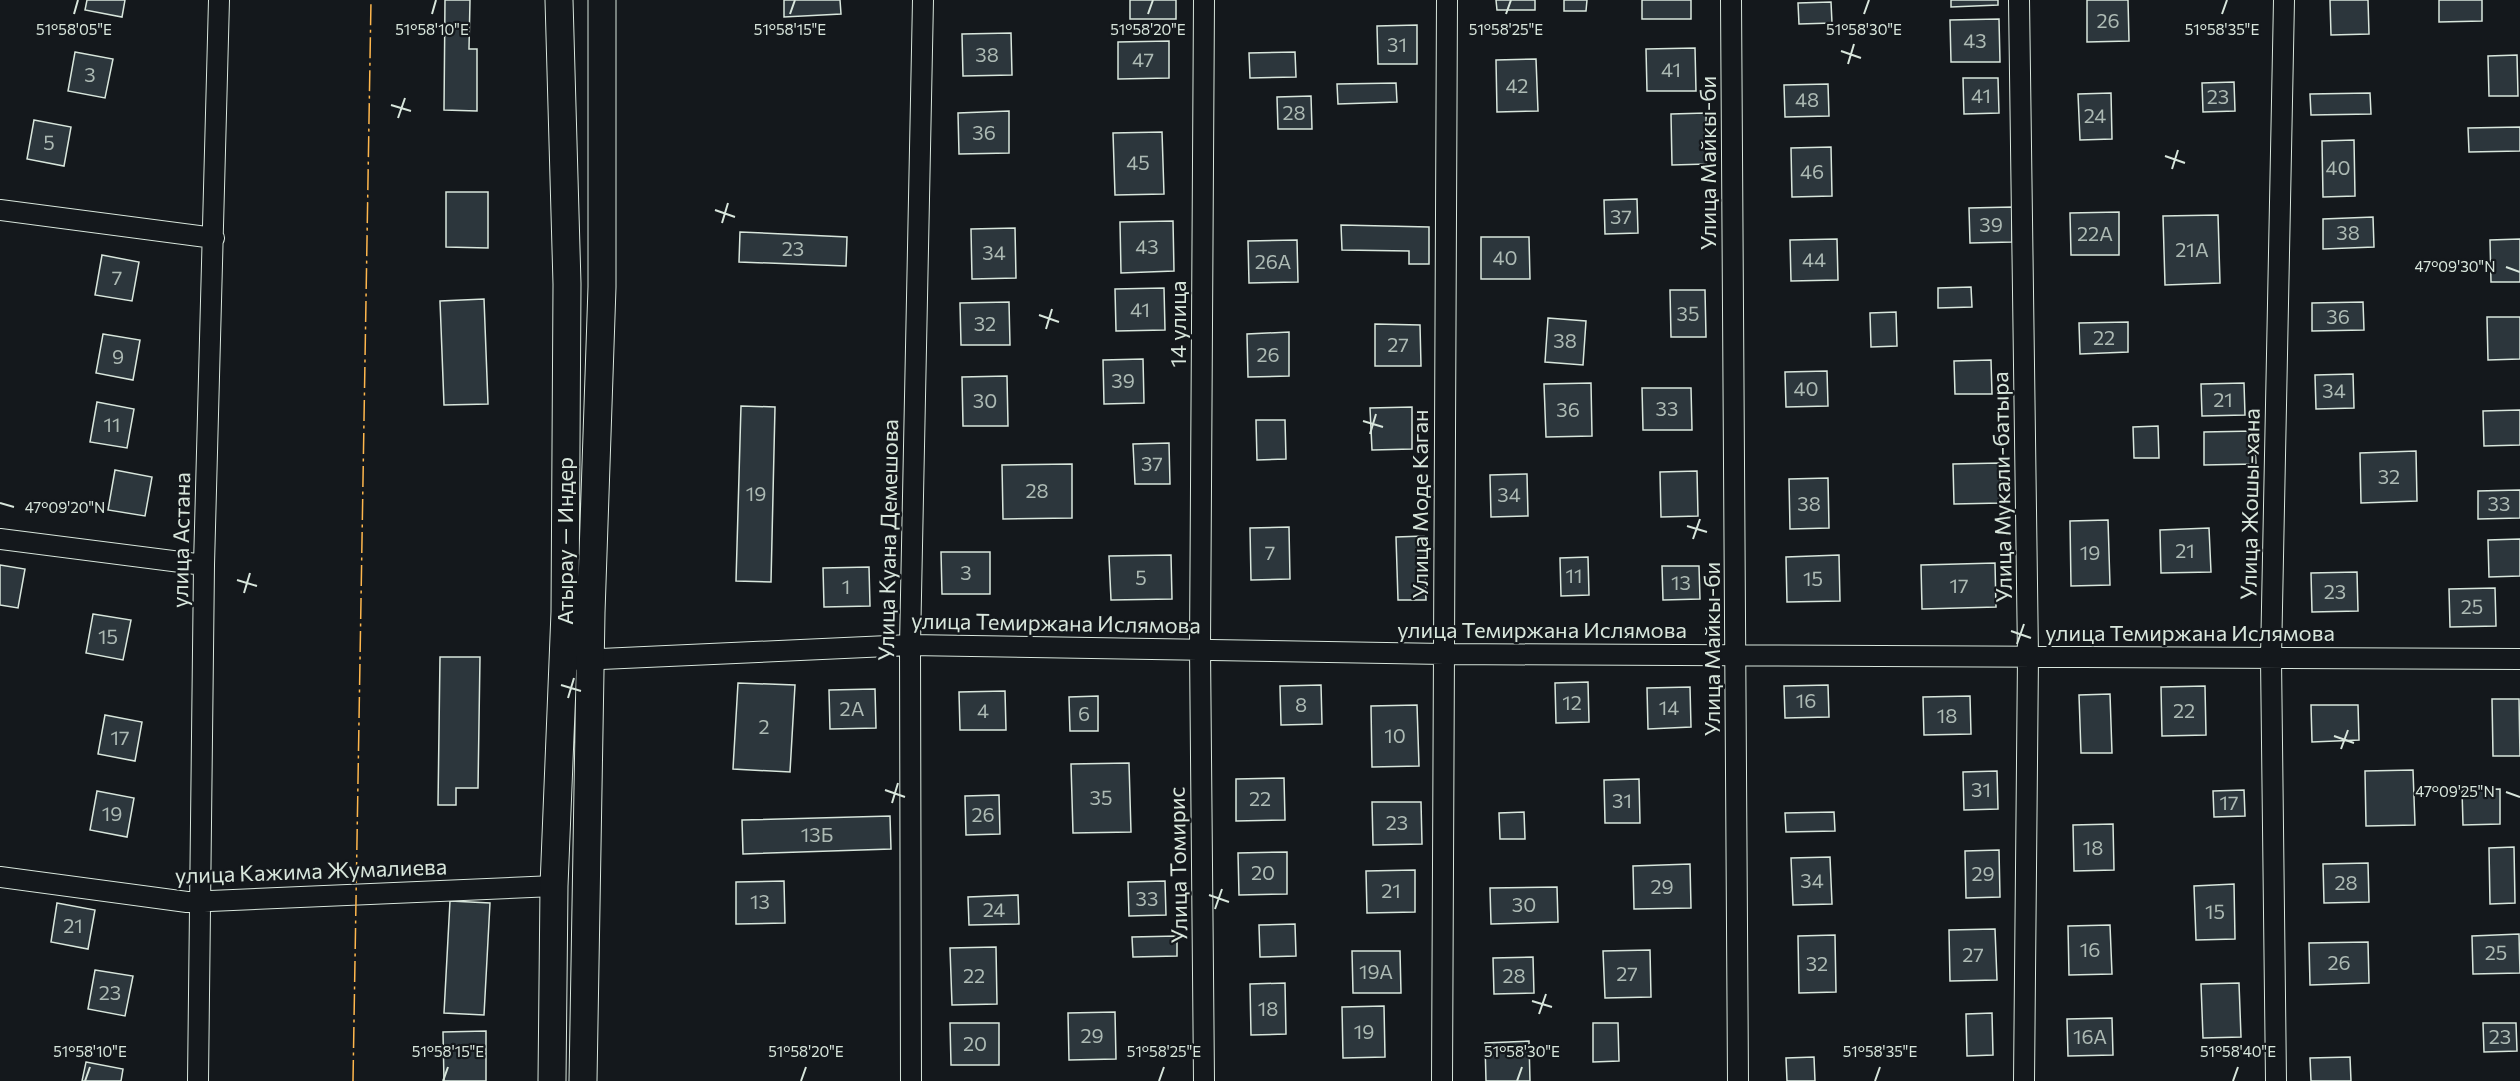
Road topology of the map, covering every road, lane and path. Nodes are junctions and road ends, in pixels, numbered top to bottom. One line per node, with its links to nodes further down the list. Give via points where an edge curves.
1 (219, 0): 11 (street, улица Астана)
2 (559, 0): 22 (main road, Атырау — Индер, via 567,284)
3 (602, 0): 20 (main road, Атырау — Индер, via 602,287)
4 (923, 0): 14 (street, Улица Куана Демешова)
5 (1204, 0): 15 (street, 14 улица)
6 (1447, 0): 16 (street, Улица Моде Каган)
7 (1731, 0): 17 (street, Улица Майкы-би)
8 (2019, 0): 18 (street, Улица Мукали-батыра)
9 (2284, 0): 19 (street, Улица Жошы-хана)
10 (0, 210): 11 (street)
11 (214, 238): 13 (street, улица Астана)
12 (0, 539): 13 (street)
13 (204, 565): 25 (street, улица Астана)
14 (910, 645): 15 (street, улица Темиржана Ислямова); 20 (street, улица Темиржана Ислямова); 29 (street, Улица Куана Демешова)
15 (1200, 648): 16 (street, улица Темиржана Ислямова); 30 (street, Улица Томирис)
16 (1444, 654): 17 (street, улица Темиржана Ислямова); 31 (street, Улица Моде Каган)
17 (1737, 655): 18 (street, улица Темиржана Ислямова); 32 (street, Улица Майкы-би)
18 (2028, 656): 19 (street, улица Темиржана Ислямова); 33 (street, Улица Мукали-батыра)
19 (2271, 658): 21 (street, улица Темиржана Ислямова); 34 (street, Улица Жошы-хана)
20 (591, 659): 22 (street, улица Темиржана Ислямова); 28 (main road, Атырау — Индер)
21 (2520, 659)
22 (564, 661): 24 (main road, Атырау — Индер)
23 (0, 877): 25 (street, улица Кажима Жумалиева)
24 (554, 886): 25 (street, улица Кажима Жумалиева); 27 (main road, Атырау — Индер)
25 (201, 901): 26 (street, улица Астана)
26 (198, 1081)
27 (552, 1081)
28 (583, 1081)
29 (911, 1081)
30 (1204, 1081)
31 (1442, 1081)
32 (1738, 1081)
33 (2024, 1081)
34 (2276, 1081)

